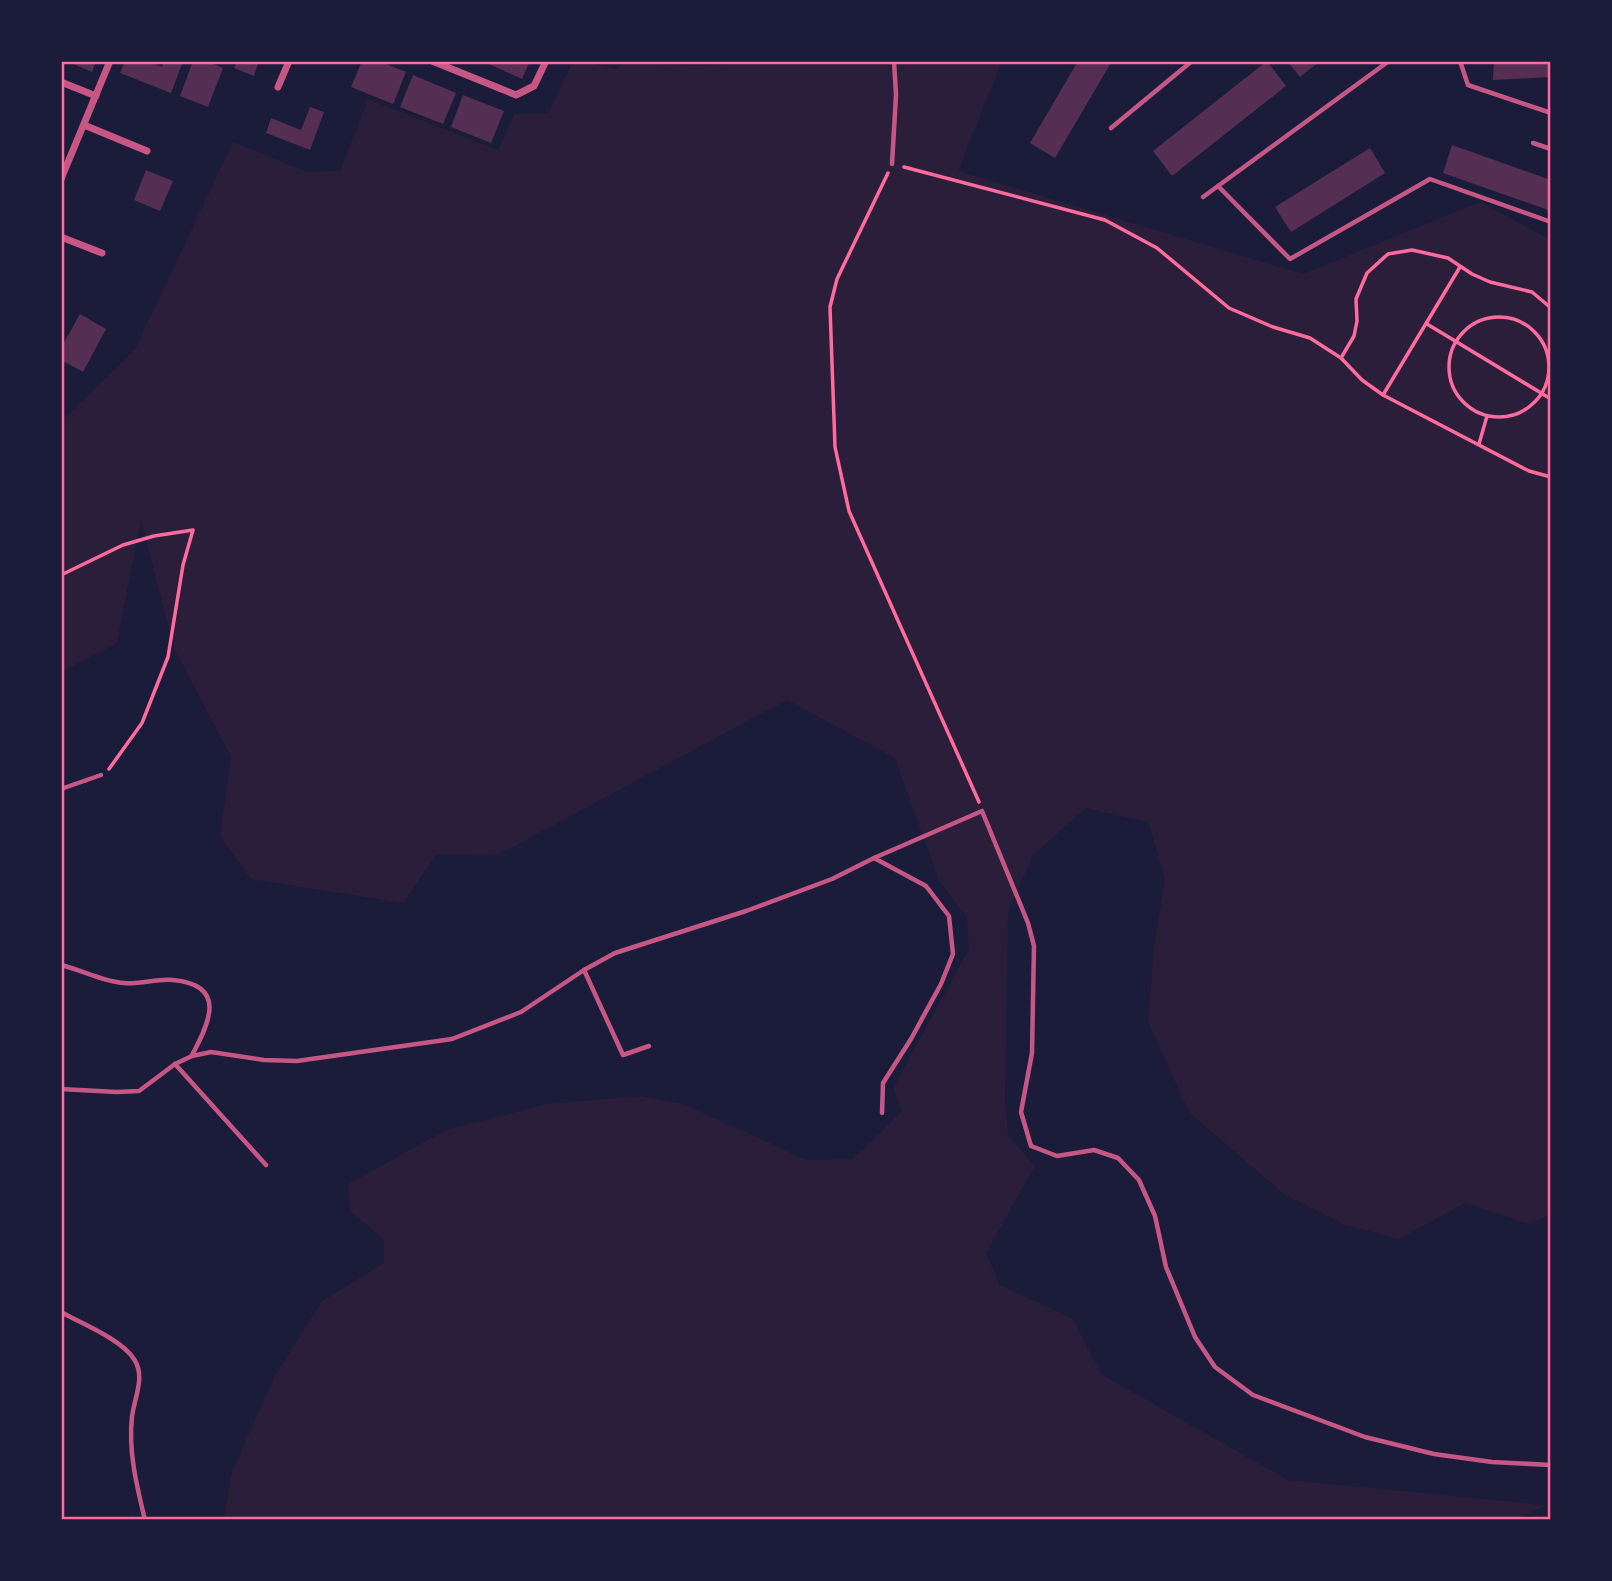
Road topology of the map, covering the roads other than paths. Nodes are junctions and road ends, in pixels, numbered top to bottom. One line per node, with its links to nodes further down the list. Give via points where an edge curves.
1 (110, 61): 11 (street)
2 (289, 61): 10 (street)
3 (432, 61): 4 (street, via 516,94 534,86)
4 (546, 61)
5 (894, 61): 18 (lane)
6 (1192, 61): 14 (lane)
7 (1389, 61): 20 (lane)
8 (1460, 61): 12 (lane, via 1468,85)
9 (61, 82): 11 (street)
10 (278, 87)
11 (96, 96): 13 (street)
12 (1551, 113)
13 (84, 125): 17 (street); 19 (street)
14 (1111, 128)
15 (1533, 143): 16 (lane)
16 (1551, 149)
17 (147, 151)
18 (892, 164)
19 (61, 179)
20 (1218, 186): 21 (lane); 22 (lane, via 1290,258 1430,179)
21 (1203, 197)
22 (1551, 222)
23 (61, 236): 24 (street)
24 (102, 253)
25 (101, 775): 26 (lane)
26 (61, 789)
27 (874, 858): 29 (lane, via 746,911 615,953); 34 (lane, via 926,886 949,916 953,954 911,1039 883,1083); 37 (lane, via 982,811 1034,946 1032,1053 1021,1112 1031,1146 1057,1156 1094,1150 1118,1158 1139,1180 1155,1216 1166,1267 1195,1337 1215,1367 1253,1395 1365,1437 1434,1454)
28 (61, 965): 31 (lane, via 122,984 172,980 197,986 206,993 210,1014)
29 (584, 970): 30 (lane, via 623,1055); 31 (lane, via 521,1012 453,1039 297,1060 211,1052)
30 (649, 1046)
31 (192, 1056): 32 (lane)
32 (175, 1064): 33 (lane, via 139,1091); 35 (lane)
33 (61, 1089)
34 (882, 1113)
35 (265, 1165)
36 (61, 1312): 38 (lane, via 120,1345 134,1358 140,1373 131,1446)
37 (1551, 1465)
38 (145, 1520)

